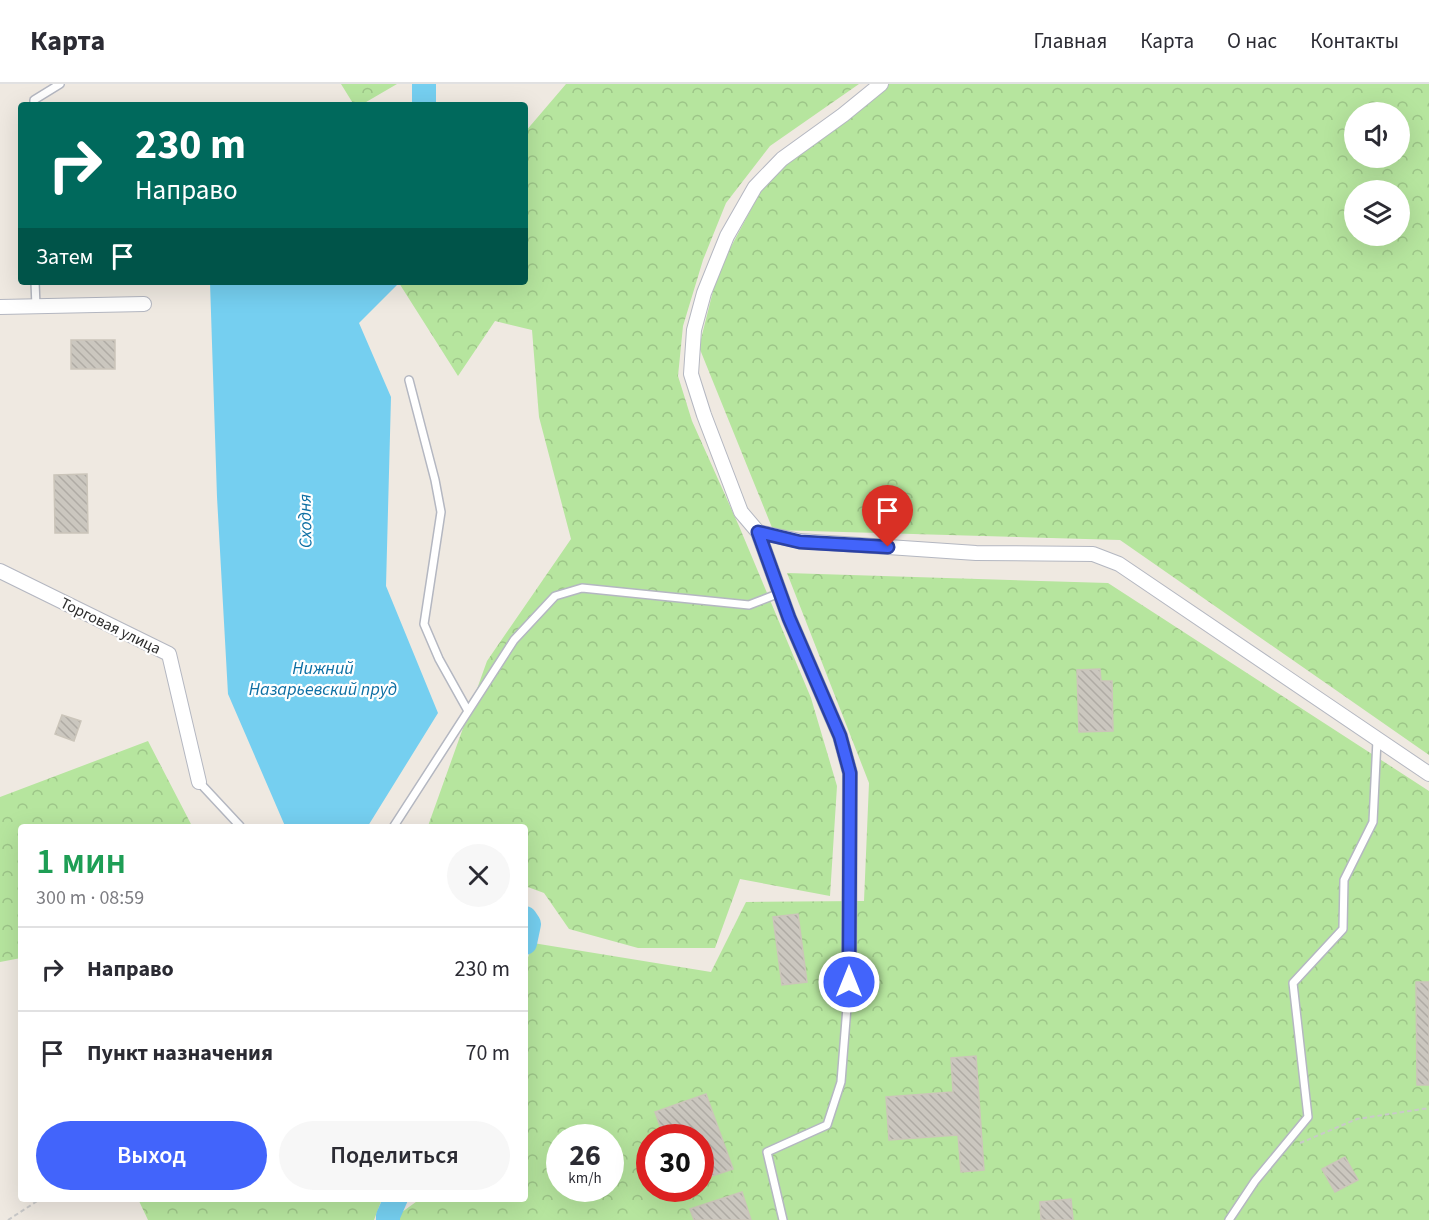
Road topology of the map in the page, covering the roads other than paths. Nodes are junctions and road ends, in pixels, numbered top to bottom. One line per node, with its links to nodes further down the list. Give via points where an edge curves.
1 (60, 84): 3 (lane)
2 (882, 84): 9 (street, via 782,159 755,187 727,236 704,293 694,330 692,374 741,512)
3 (34, 102)
4 (35, 285): 7 (lane)
5 (144, 304): 7 (street)
6 (0, 306): 7 (street)
7 (36, 306)
8 (409, 381): 12 (lane, via 441,512 424,624)
9 (758, 532): 11 (street); 13 (street, via 800,542 976,553 1093,554 1119,564)
10 (0, 571): 15 (street, Торговая улица, via 169,654)
11 (780, 592): 12 (lane, via 750,605 582,588 555,596 514,640); 18 (street, via 840,736 850,773)
12 (468, 711): 17 (lane)
13 (1377, 739): 14 (street); 20 (lane, via 1373,822 1344,880 1343,929 1293,983 1308,1117)
14 (1429, 774)
15 (199, 782): 16 (lane)
16 (238, 824)
17 (395, 824)
18 (849, 982): 19 (lane, via 841,1082 827,1125 767,1152)
19 (783, 1220)
20 (1229, 1220)

